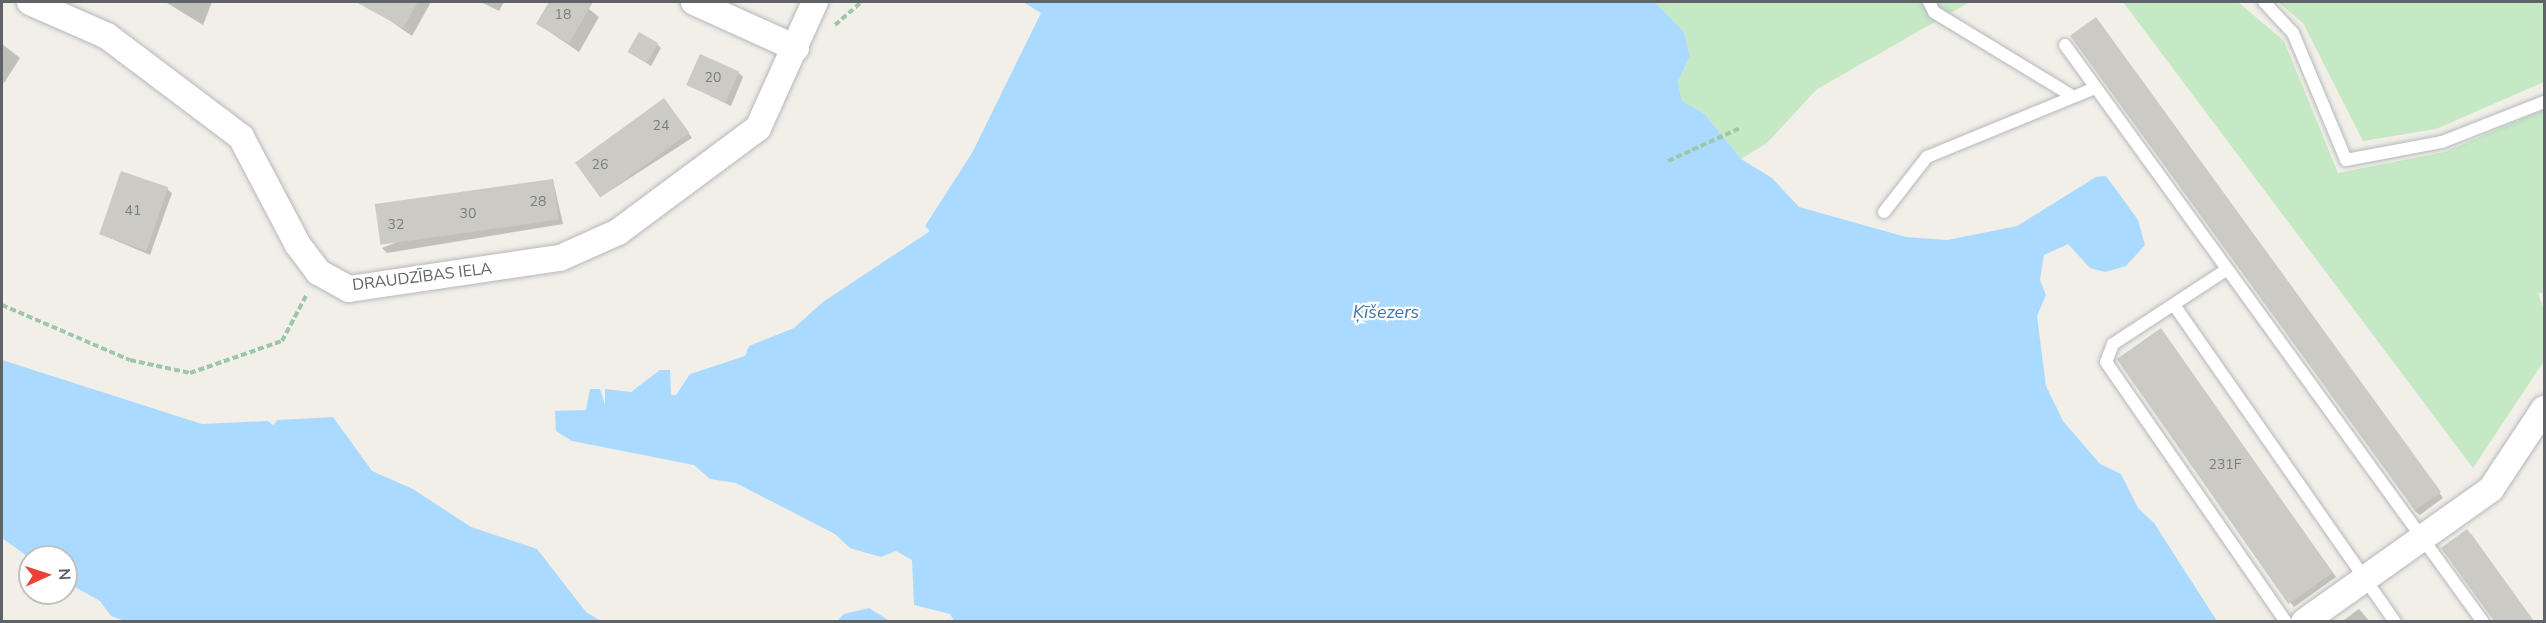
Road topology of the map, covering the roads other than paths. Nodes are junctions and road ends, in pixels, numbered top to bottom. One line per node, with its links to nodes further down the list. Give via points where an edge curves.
1 (30, 2): 7 (street, DRAUDZĪBAS IELA, via 107,36 241,137 318,272 349,289 560,258 618,232 758,128)
2 (694, 2): 7 (street)
3 (815, 2): 7 (street, DRAUDZĪBAS IELA)
4 (1929, 2): 9 (lane, via 1934,12)
5 (2264, 2): 10 (lane, via 2293,33 2346,160 2442,142)
6 (2065, 45): 8 (lane)
7 (796, 48)
8 (2093, 89): 9 (lane); 12 (lane)
9 (2072, 96): 11 (lane, via 1927,157)
10 (2544, 102)
11 (1884, 212)
12 (2226, 270): 13 (lane); 15 (lane)
13 (2174, 305): 16 (lane); 17 (lane, via 2113,344 2106,362)
14 (2544, 409): 15 (street, via 2491,489)
15 (2423, 537): 16 (street); 20 (lane)
16 (2365, 578): 18 (street); 19 (lane)
17 (2286, 621)
18 (2304, 621)
19 (2395, 621)
20 (2482, 621)

